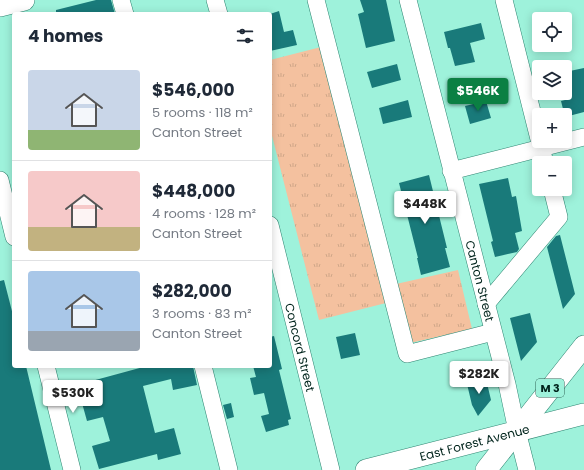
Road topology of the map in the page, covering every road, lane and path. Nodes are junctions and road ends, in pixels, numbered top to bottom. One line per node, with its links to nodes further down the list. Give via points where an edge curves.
1 (24, 0): 7 (main road)
2 (121, 0): 8 (street)
3 (215, 0): 9 (street)
4 (316, 0): 19 (street, via 407,354)
5 (408, 0): 13 (street, Canton Street)
6 (504, 0): 11 (street)
7 (0, 6)
8 (124, 12)
9 (218, 12)
10 (584, 137): 11 (street)
11 (542, 156)
12 (532, 158): 13 (street)
13 (451, 171): 18 (street, Canton Street)
14 (0, 180): 16 (street)
15 (554, 196): 18 (street, via 559,217)
16 (12, 229)
17 (272, 232): 29 (street, Concord Street)
18 (486, 304): 19 (street, Canton Street)
19 (493, 332): 24 (street, Canton Street)
20 (584, 346): 24 (main road, M 3)
21 (46, 368): 27 (street)
22 (204, 368): 28 (street)
23 (584, 414): 24 (main road, East Forest Avenue)
24 (517, 431): 25 (main road, East Forest Avenue); 30 (main road, M 3); 31 (street, Canton Street)
25 (415, 464): 26 (main road, East Forest Avenue)
26 (373, 469)
27 (72, 470)
28 (229, 470)
29 (331, 470)
30 (486, 470)
31 (527, 470)

